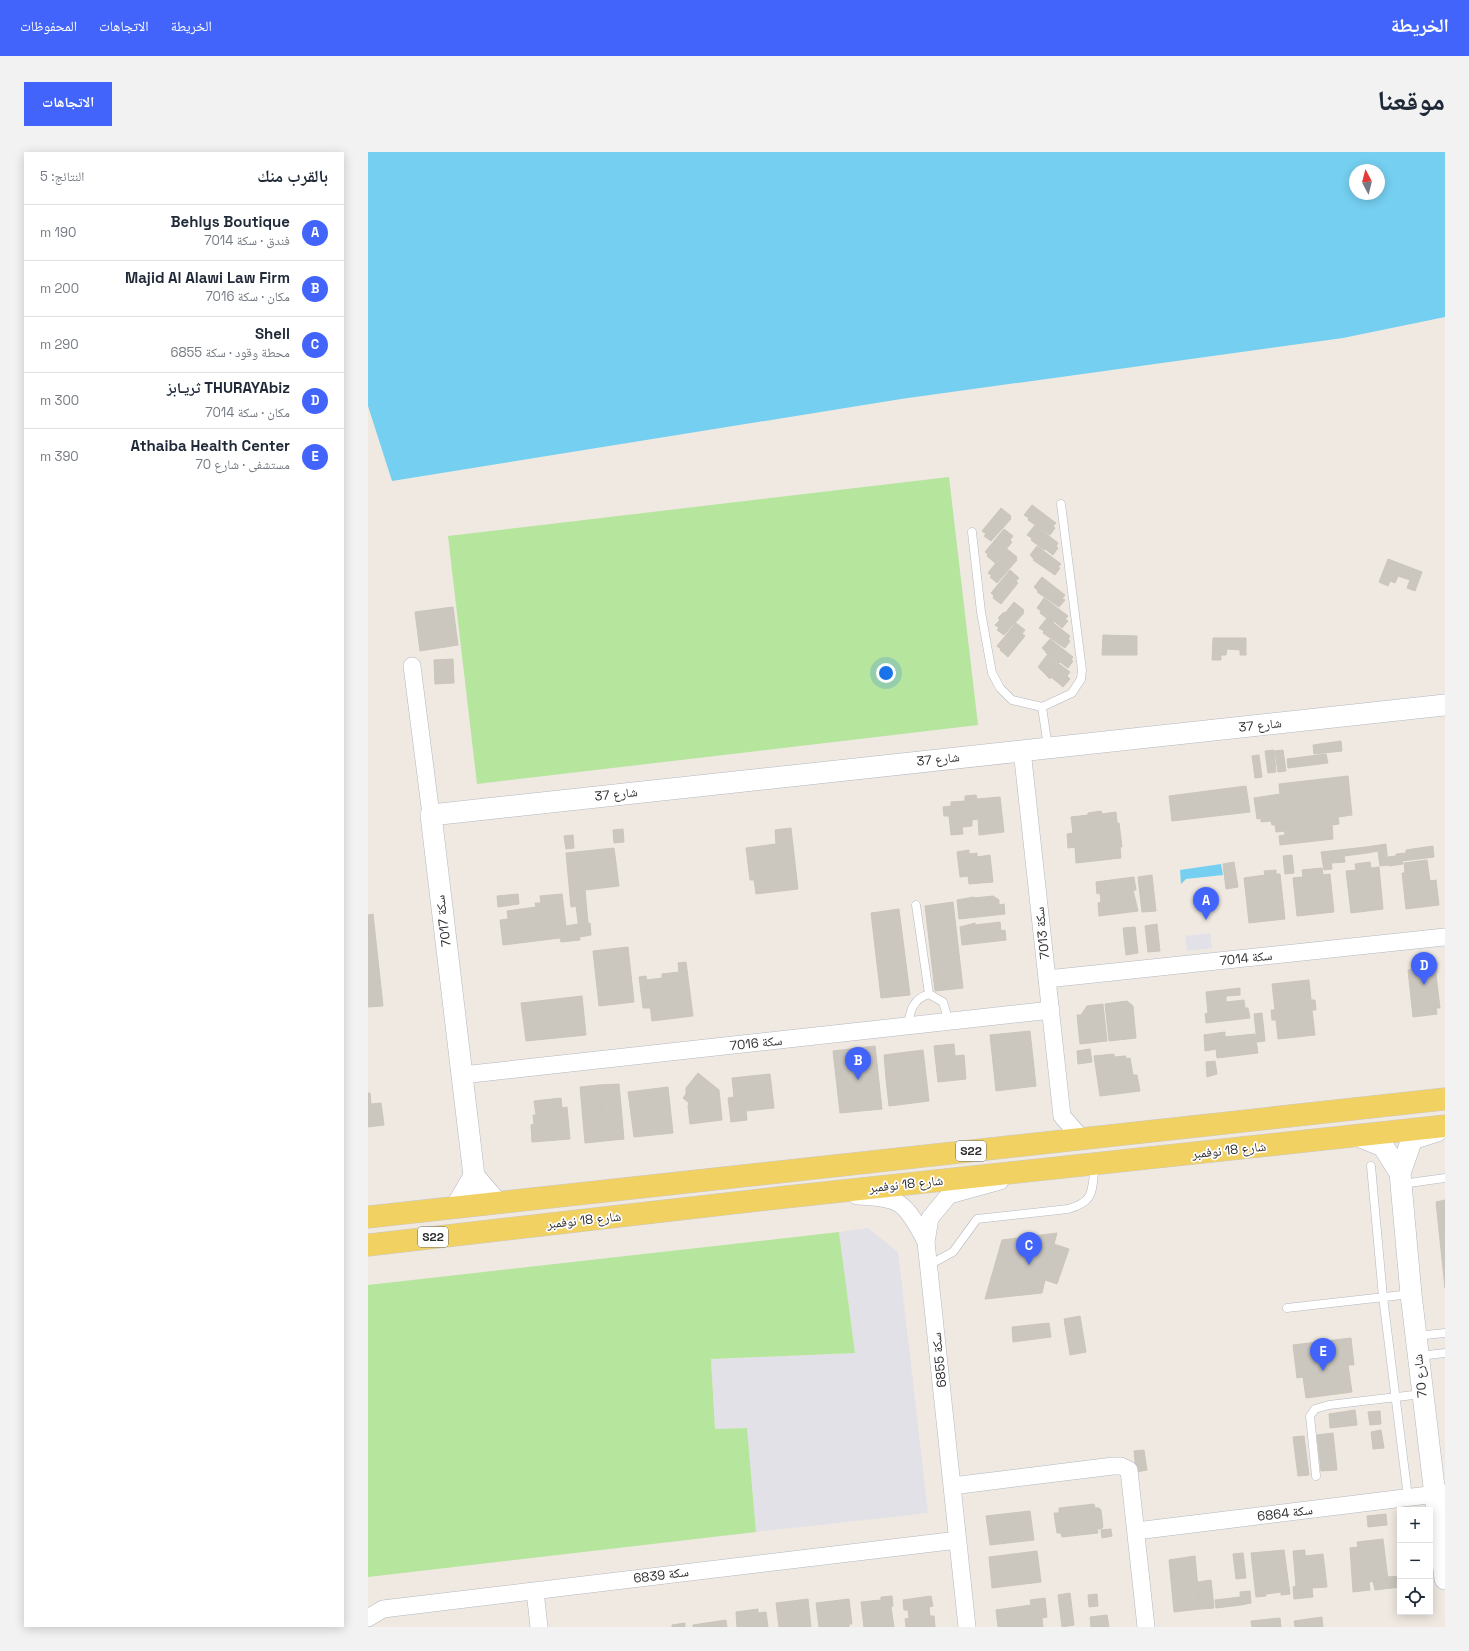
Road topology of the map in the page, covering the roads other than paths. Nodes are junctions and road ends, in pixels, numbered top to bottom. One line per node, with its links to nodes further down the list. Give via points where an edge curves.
1 (1061, 504): 5 (lane, via 1082,670 1081,679 1072,693)
2 (972, 532): 5 (lane, via 981,612 992,673 1000,688 1012,700)
3 (412, 666): 8 (street, سكة 7017)
4 (1445, 706): 6 (street, شارع 37)
5 (1042, 707): 6 (lane)
6 (1048, 747): 7 (street, شارع 37)
7 (1022, 750): 8 (street, شارع 37); 11 (street, سكة 7013)
8 (431, 814): 16 (street, سكة 7017)
9 (916, 906): 12 (lane)
10 (1445, 937): 11 (street, سكة 7014)
11 (1047, 979): 13 (street, سكة 7013)
12 (929, 994): 14 (lane, via 943,1002); 15 (lane, via 915,1001)
13 (1051, 1010): 14 (street, سكة 7016); 18 (street, سكة 7013)
14 (949, 1022): 15 (street, سكة 7016)
15 (908, 1026): 16 (street, سكة 7016)
16 (462, 1075): 26 (street, سكة 7017)
17 (1445, 1099): 21 (main road, شارع 18 نوفمبر / S22)
18 (1062, 1116): 21 (street); 22 (street)
19 (1445, 1127): 20 (main road, شارع 18 نوفمبر / S22); 27 (street, شارع 70, via 1412,1139)
20 (1358, 1136): 23 (main road, شارع 18 نوفمبر / S22); 27 (street, شارع 70, via 1383,1146)
21 (1082, 1139): 22 (main road, شارع 18 نوفمبر / S22)
22 (1046, 1143): 30 (main road, شارع 18 نوفمبر / S22)
23 (1095, 1164): 25 (main road, شارع 18 نوفمبر / S22); 35 (lane, via 1091,1197 1081,1206 1068,1210 977,1219 953,1252)
24 (1371, 1166): 37 (lane)
25 (1042, 1170): 29 (main road, شارع 18 نوفمبر / S22); 33 (street, سكة 6855, via 949,1196 930,1218)
26 (474, 1176): 30 (street); 31 (street)
27 (1401, 1178): 28 (lane); 36 (street, شارع 70)
28 (1445, 1178)
29 (777, 1198): 33 (street, via 870,1196 898,1203 915,1221); 34 (main road, شارع 18 نوفمبر / S22)
30 (498, 1203): 31 (main road, شارع 18 نوفمبر / S22)
31 (456, 1207): 32 (main road, شارع 18 نوفمبر / S22)
32 (368, 1217)
33 (926, 1242): 35 (street, سكة 6855)
34 (368, 1245)
35 (928, 1265): 45 (street, سكة 6855)
36 (1411, 1294): 37 (lane); 40 (street, شارع 70)
37 (1383, 1297): 38 (lane); 43 (lane)
38 (1287, 1308)
39 (1445, 1333): 40 (lane)
40 (1417, 1346): 41 (lane); 42 (street, شارع 70)
41 (1445, 1353)
42 (1422, 1394): 43 (lane); 46 (street, شارع 70)
43 (1396, 1397): 44 (lane, via 1314,1409 1310,1416); 47 (lane)
44 (1316, 1476)
45 (952, 1486): 48 (street, via 1121,1466 1129,1470); 49 (street, سكة 6855)
46 (1440, 1494): 47 (street, سكة 6864); 50 (street, شارع 70)
47 (1408, 1498): 48 (street, سكة 6864)
48 (1136, 1531): 55 (street)
49 (958, 1540): 51 (street, سكة 6839); 54 (street, سكة 6855)
50 (1445, 1579)
51 (535, 1590): 52 (street, سكة 6839, via 383,1609); 53 (street)
52 (368, 1618)
53 (539, 1627)
54 (967, 1627)
55 (1146, 1627)

